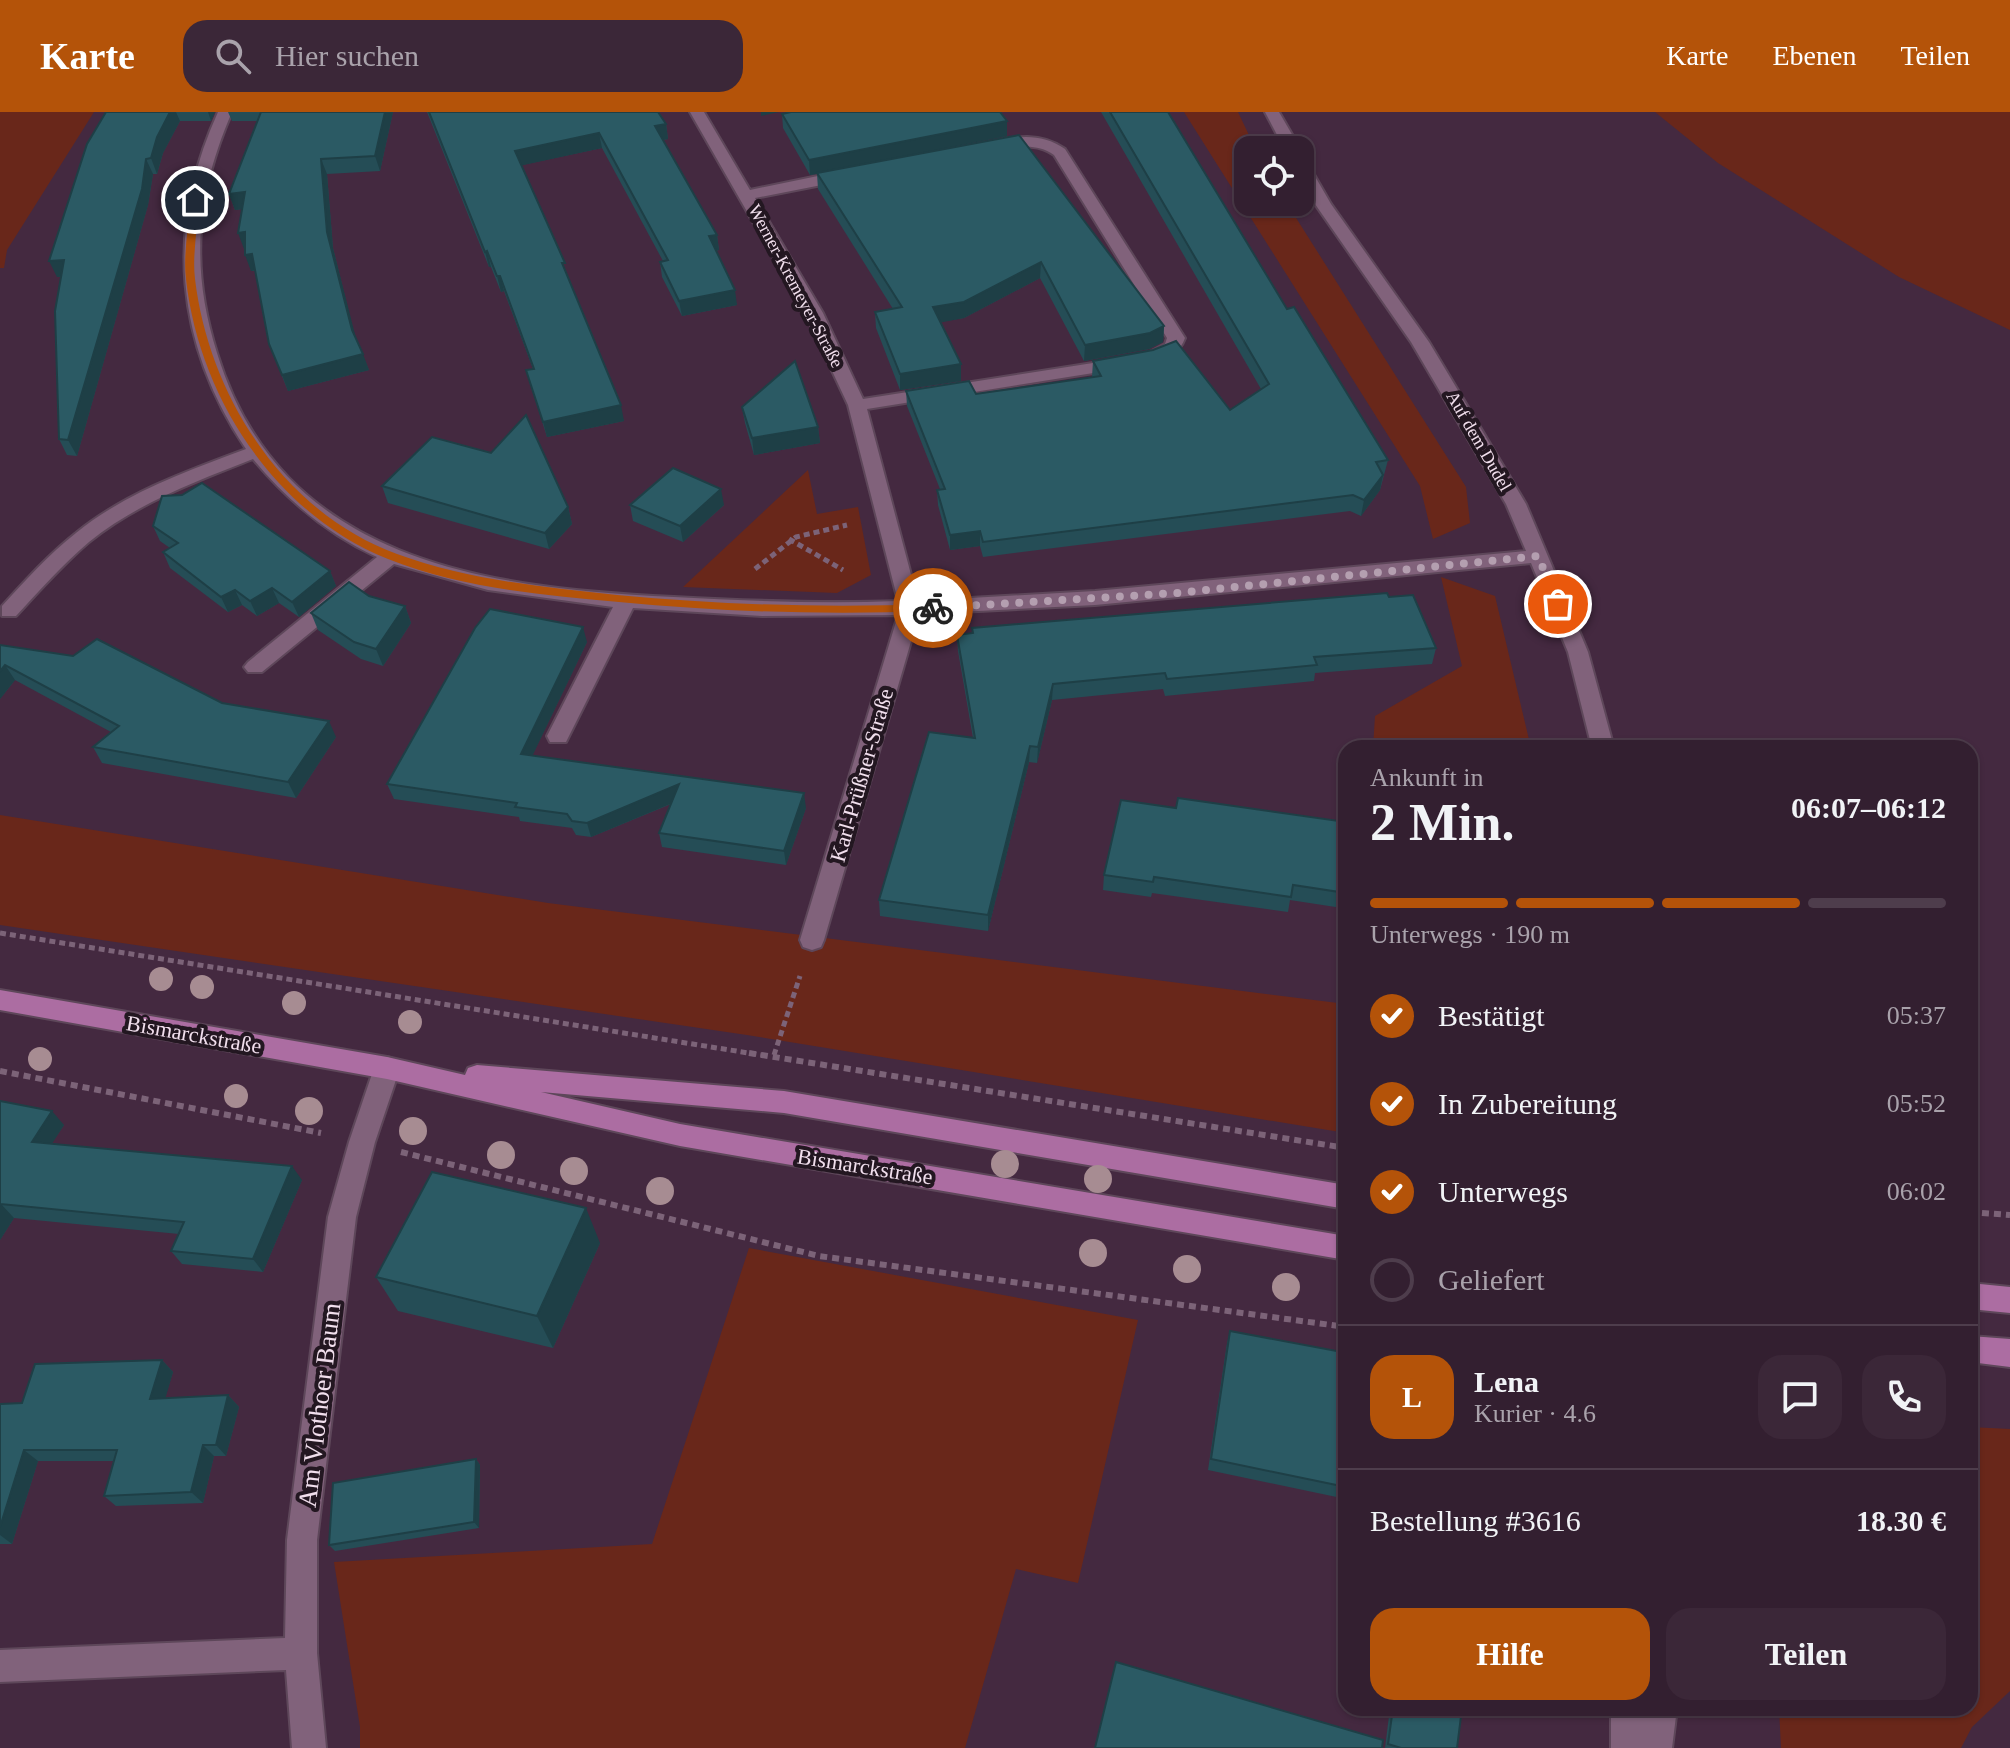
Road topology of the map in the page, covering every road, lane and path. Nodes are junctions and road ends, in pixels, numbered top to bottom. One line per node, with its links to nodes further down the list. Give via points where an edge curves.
1 (225, 112): 10 (street, via 195,200 190,276 199,328 217,379)
2 (697, 112): 8 (street, Werner-Kremeyer-Straße)
3 (1272, 112): 4 (street)
4 (1285, 136)
5 (971, 150): 9 (street, via 1035,140 1060,152 1176,338 1173,347 1125,363)
6 (866, 171): 8 (street)
7 (1314, 188): 13 (street, Auf dem Dudel, via 1420,342 1510,492)
8 (747, 195): 9 (street, Werner-Kremeyer-Straße, via 814,313)
9 (857, 405): 11 (street, Werner-Kremeyer-Straße)
10 (257, 451): 12 (street, via 305,505); 17 (street, via 139,501 87,534)
11 (889, 518): 15 (path, via 805,531 789,539); 16 (street, Werner-Kremeyer-Straße)
12 (391, 556): 14 (street, via 466,578); 18 (street)
13 (1538, 556): 16 (street, via 1177,593); 20 (street, Auf dem Dudel, via 1578,652)
14 (626, 601): 15 (street); 19 (street)
15 (713, 607): 16 (street)
16 (910, 609): 22 (street, Karl-Prüßner-Straße)
17 (9, 611)
18 (255, 667)
19 (558, 736)
20 (1601, 740)
21 (0, 933): 24 (path)
22 (812, 940): 24 (path)
23 (0, 1000): 25 (main road, Bismarckstraße)
24 (774, 1055): 28 (path)
25 (387, 1068): 27 (street, Am Vlothoer Baum); 29 (main road, Bismarckstraße, via 784,1102); 32 (main road, Bismarckstraße, via 680,1135)
26 (0, 1071): 27 (path)
27 (362, 1142): 35 (path, via 819,1256); 38 (street, Am Vlothoer Baum, via 342,1217 302,1540)
28 (1338, 1147)
29 (1338, 1196)
30 (1978, 1213): 31 (path)
31 (2010, 1215)
32 (1338, 1247)
33 (1978, 1297): 34 (main road)
34 (2010, 1300)
35 (1338, 1326)
36 (1978, 1350): 37 (main road)
37 (2010, 1353)
38 (301, 1653): 39 (street); 42 (street, Am Vlothoer Baum)
39 (0, 1666)
40 (1627, 1716): 43 (street)
41 (1660, 1716): 44 (street)
42 (309, 1748)
43 (1628, 1748)
44 (1655, 1748)

